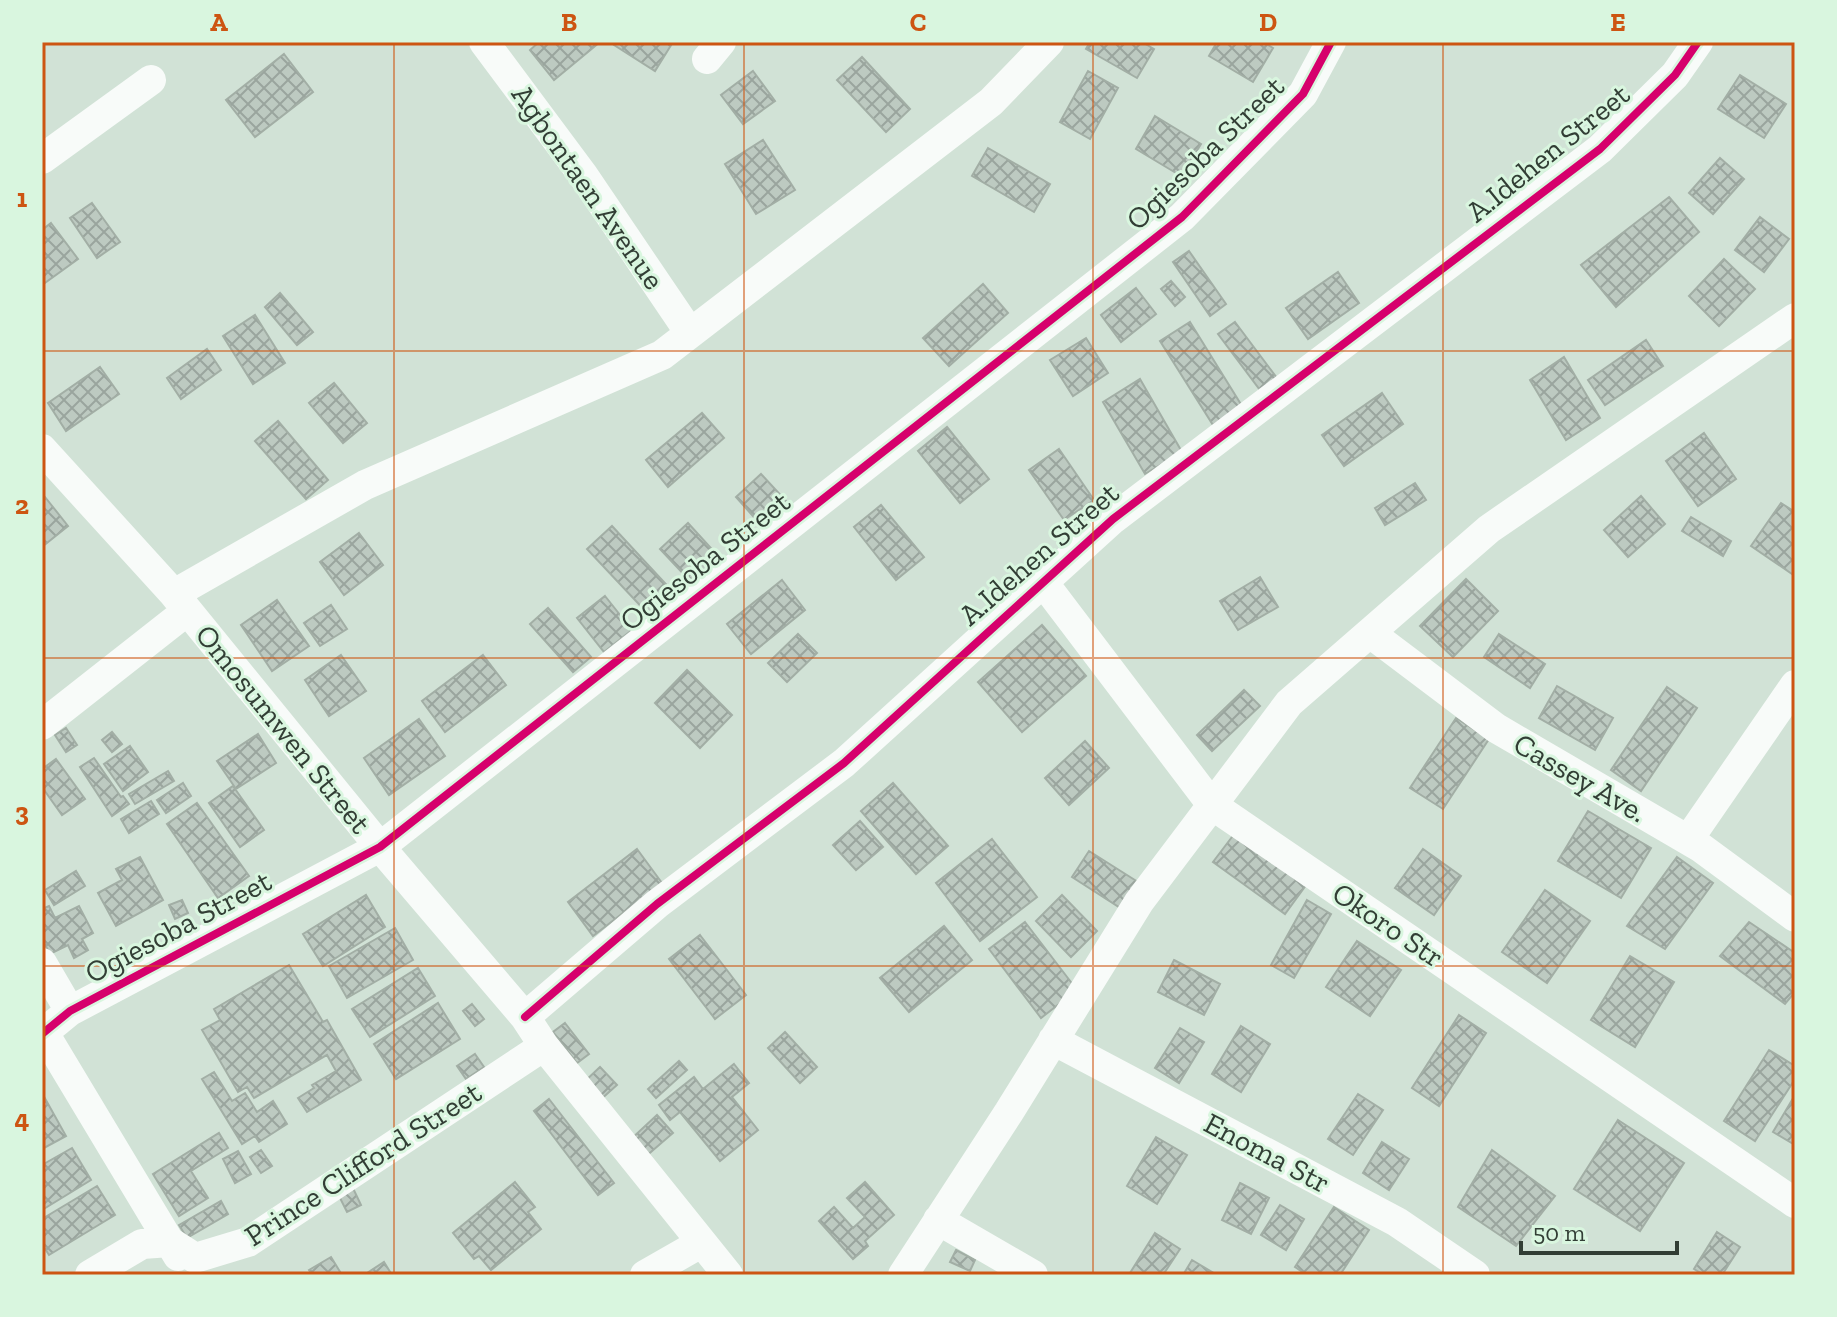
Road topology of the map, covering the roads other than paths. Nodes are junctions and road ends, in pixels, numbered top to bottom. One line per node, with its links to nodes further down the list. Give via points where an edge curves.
1 (484, 42): 8 (street, Agbontaen Avenue)
2 (1049, 42): 8 (street, via 991,102)
3 (1331, 42): 17 (street, Ogiesoba Street, via 1303,94 1182,217)
4 (1698, 42): 10 (street, A.Idehen Street, via 1675,75 1600,149 1113,519)
5 (151, 80): 6 (street)
6 (42, 159)
7 (1795, 318): 12 (street, via 1489,529)
8 (690, 333): 11 (street, via 662,355 365,485)
9 (42, 449): 11 (street, Omosumwen Street)
10 (1043, 582): 15 (street, Okoro Str); 21 (street, A.Idehen Street, via 844,763 657,904)
11 (180, 603): 14 (street); 17 (street, Omosumwen Street)
12 (1370, 633): 15 (street, via 1289,703); 16 (street, Cassey Ave., via 1496,728)
13 (1795, 685): 16 (street)
14 (42, 725)
15 (1212, 805): 23 (street, via 1139,902); 25 (street, Okoro Str)
16 (1688, 840): 18 (street, Cassey Ave.)
17 (380, 847): 20 (street, Ogiesoba Street); 21 (street, Omosumwen Street)
18 (1795, 917)
19 (42, 963): 20 (street)
20 (70, 1011): 22 (street, Ogiesoba Street)
21 (525, 1017): 24 (street, Omosumwen Street)
22 (43, 1034): 27 (street)
23 (1053, 1040): 26 (street); 35 (street, Enoma Str, via 1397,1222)
24 (544, 1046): 27 (street, Prince Clifford Street, via 248,1242 195,1258); 28 (street, Omosumwen Street)
25 (1795, 1203)
26 (938, 1220): 33 (street); 34 (street)
27 (170, 1242): 29 (street, via 142,1244); 30 (street)
28 (701, 1243): 31 (street); 32 (street, Omosumwen Street)
29 (90, 1275)
30 (189, 1275)
31 (645, 1275)
32 (728, 1275)
33 (903, 1275)
34 (1033, 1275)
35 (1475, 1275)

